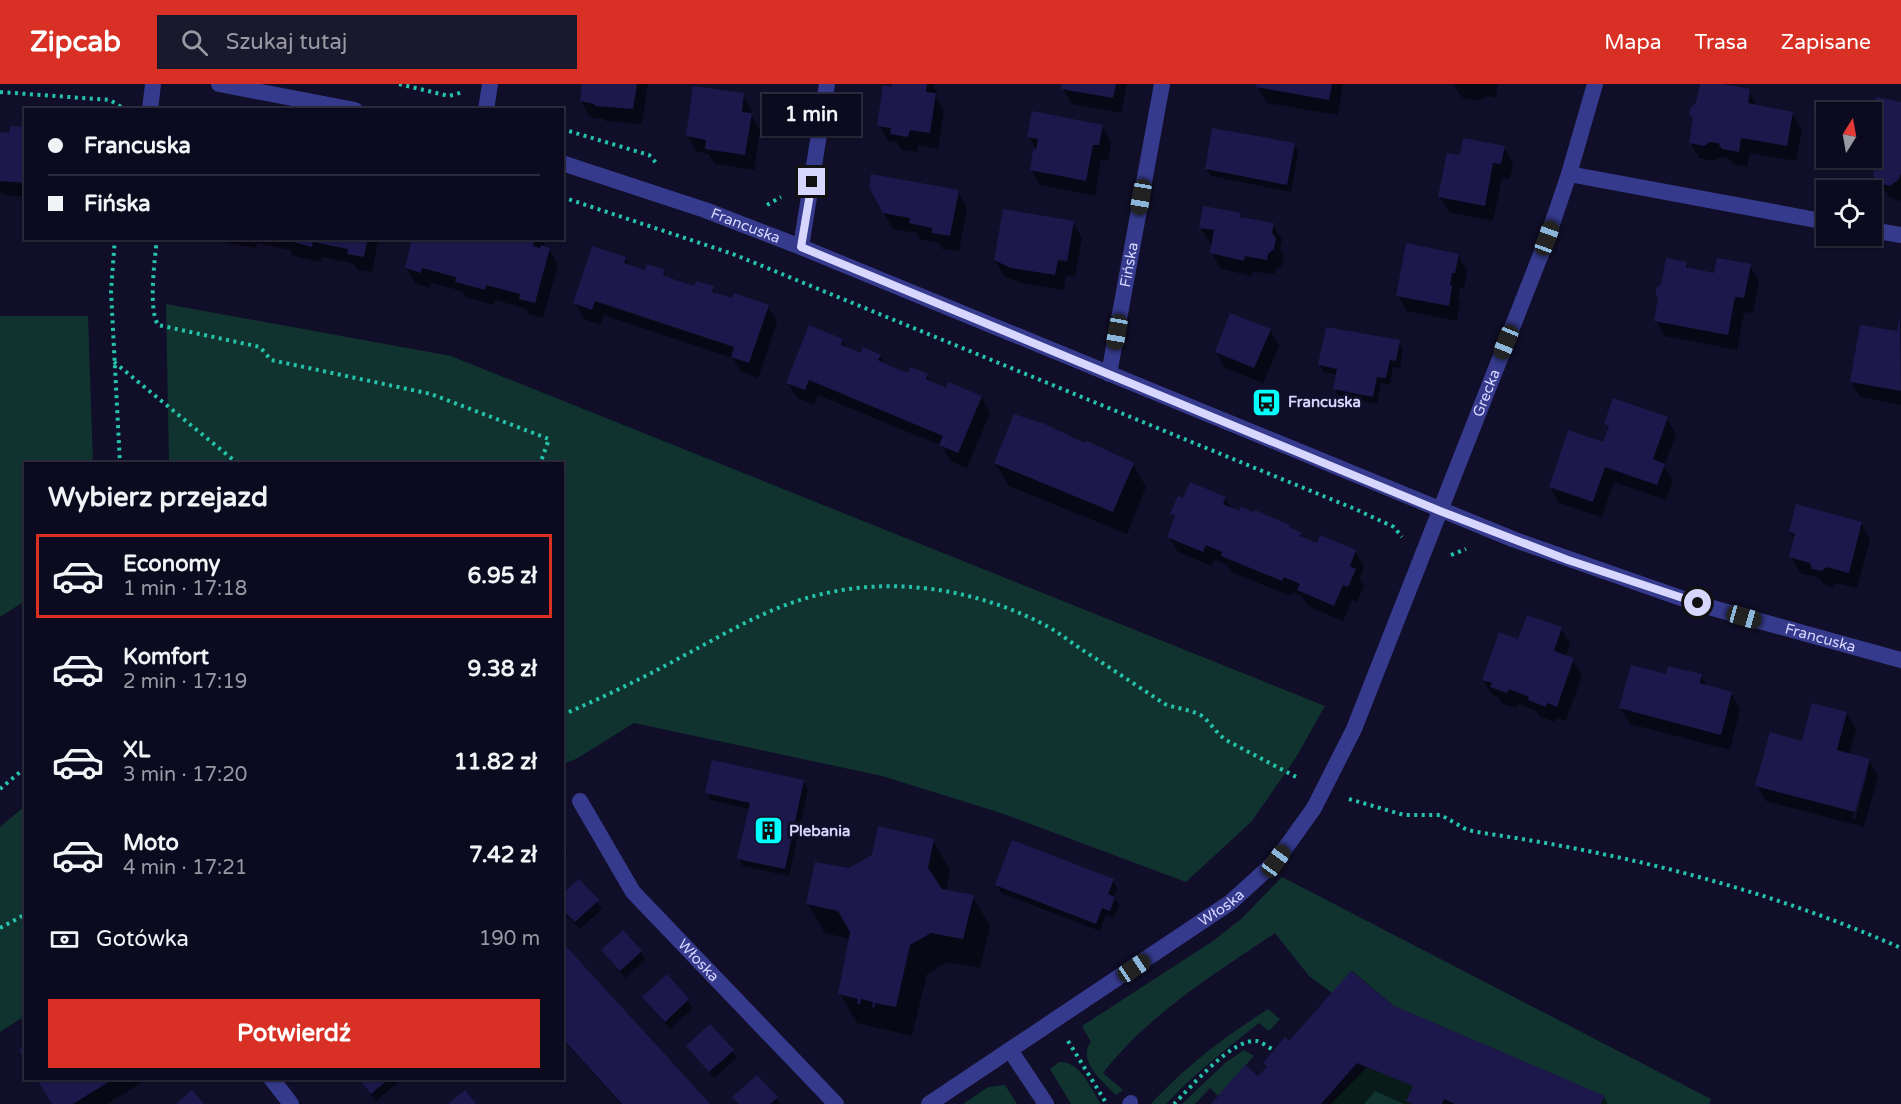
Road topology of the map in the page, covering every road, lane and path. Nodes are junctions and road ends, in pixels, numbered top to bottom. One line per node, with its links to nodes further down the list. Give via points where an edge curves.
1 (153, 84): 11 (street)
2 (219, 84): 12 (street)
3 (399, 84): 9 (path, via 449,96)
4 (490, 84): 13 (street)
5 (827, 84): 22 (street)
6 (1162, 84): 24 (street, Fińska)
7 (1595, 84): 15 (street, Grecka)
8 (0, 92): 10 (path, via 110,100)
9 (469, 94)
10 (122, 108)
11 (150, 108)
12 (345, 108)
13 (486, 108)
14 (564, 164): 22 (street, Francuska)
15 (1569, 174): 17 (street); 28 (street, Grecka)
16 (564, 198): 29 (path, via 733,254 1344,505 1394,526)
17 (1816, 220)
18 (1882, 232): 19 (street)
19 (1901, 235)
20 (115, 240): 23 (path, via 111,291)
21 (157, 240): 27 (path, via 153,274 158,325 260,347 272,360 451,400 549,439)
22 (801, 247): 24 (street, Francuska)
23 (113, 361): 25 (path); 26 (path)
24 (1109, 374): 28 (street, Francuska)
25 (120, 462)
26 (238, 462)
27 (541, 462)
28 (1440, 511): 30 (street, Francuska, via 1698,603); 34 (street, Włoska, via 1354,729)
29 (1404, 544)
30 (1901, 660)
31 (564, 714): 34 (path, via 785,605 826,593 907,586 994,602 1045,625 1165,704 1202,716 1226,740)
32 (24, 769): 33 (path)
33 (0, 789)
34 (1323, 791): 38 (path, via 1404,815 1441,815 1475,832 1590,850 1680,871 1815,912); 39 (street, Włoska, via 1276,861 1231,902)
35 (580, 801): 44 (street, Włoska, via 633,892)
36 (24, 915): 37 (path)
37 (0, 928)
38 (1901, 948)
39 (1056, 1020): 40 (street, Włoska); 47 (path)
40 (1010, 1050): 45 (street, Włoska); 46 (street)
41 (1274, 1050): 48 (path, via 1257,1041 1240,1043)
42 (273, 1080): 43 (street)
43 (291, 1104)
44 (836, 1104)
45 (929, 1104)
46 (1046, 1104)
47 (1108, 1104)
48 (1174, 1104)

